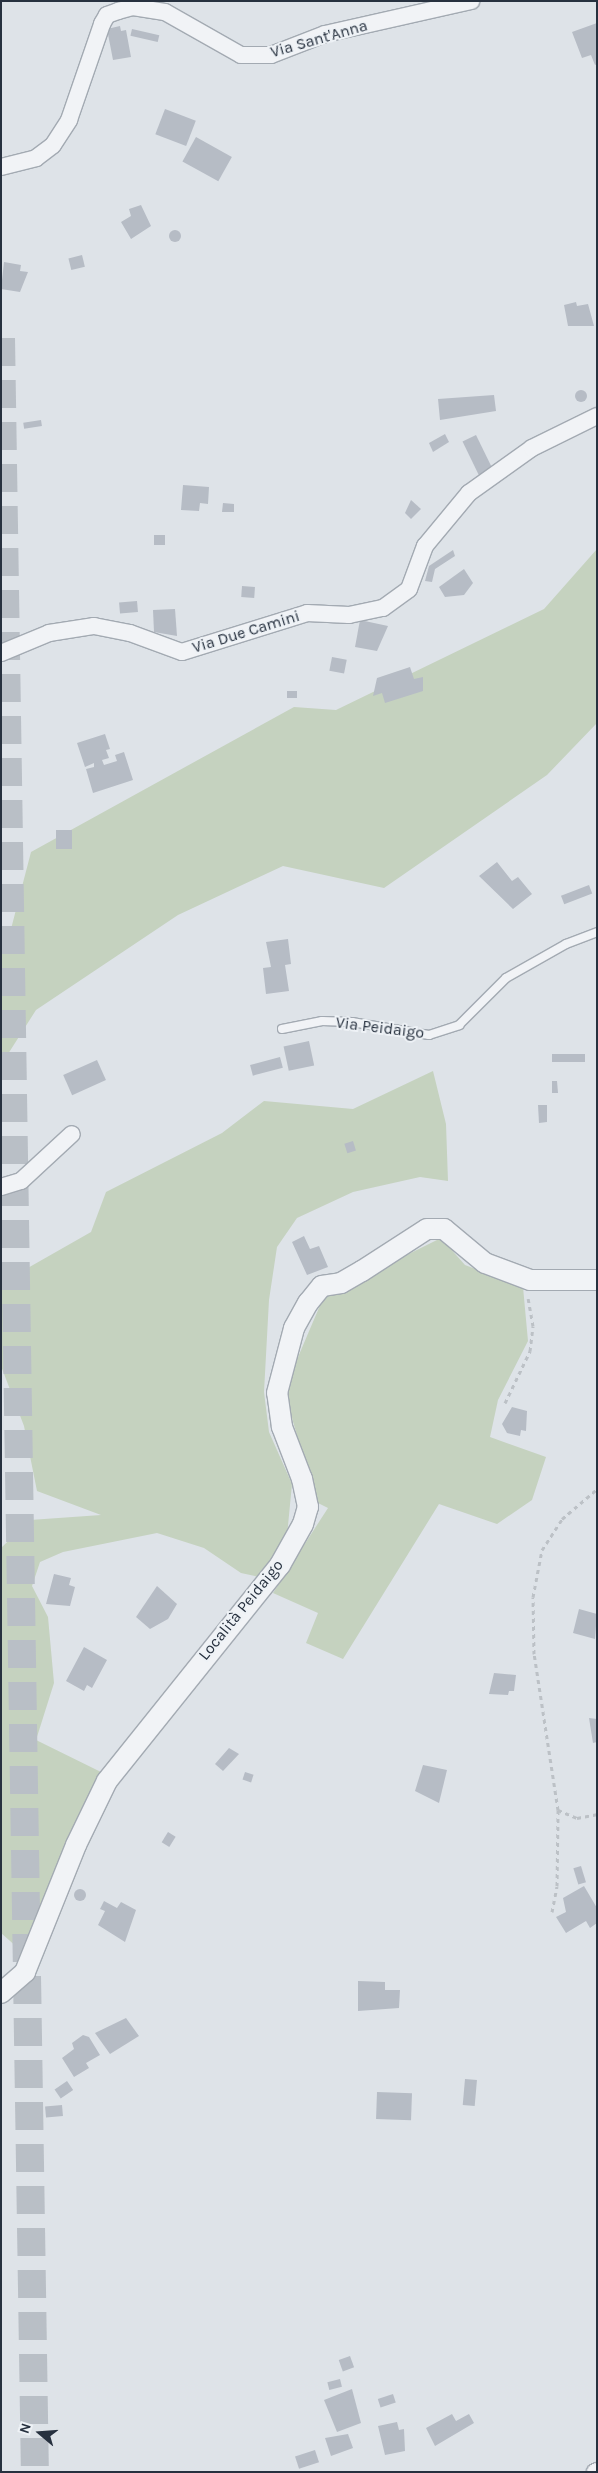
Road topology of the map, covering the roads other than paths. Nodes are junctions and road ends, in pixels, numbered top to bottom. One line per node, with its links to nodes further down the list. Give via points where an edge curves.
1 (471, 1): 2 (street, Via Sant'Anna, via 325,34 271,55 241,55 165,12 133,7 118,11 107,15 102,24 69,120 53,145 36,158)
2 (1, 167)
3 (597, 416): 4 (street, Via Due Camini, via 532,448 469,493 424,546 409,589 383,608 349,615 308,613 182,652 130,633 94,626 49,633)
4 (1, 654)
5 (597, 932): 6 (lane, Via Peidaigo, via 566,944 506,978 460,1025 429,1035 352,1022 322,1021)
6 (282, 1029)
7 (72, 1134): 8 (street, via 21,1181)
8 (1, 1188)
9 (597, 1280): 10 (street, Località Peidaigo, via 530,1280 485,1263 444,1228 427,1229 362,1271 341,1282 322,1286 308,1302 294,1328 276,1393 282,1427 306,1498 303,1524 280,1566 108,1782 76,1845 25,1972)
10 (1, 1993)

